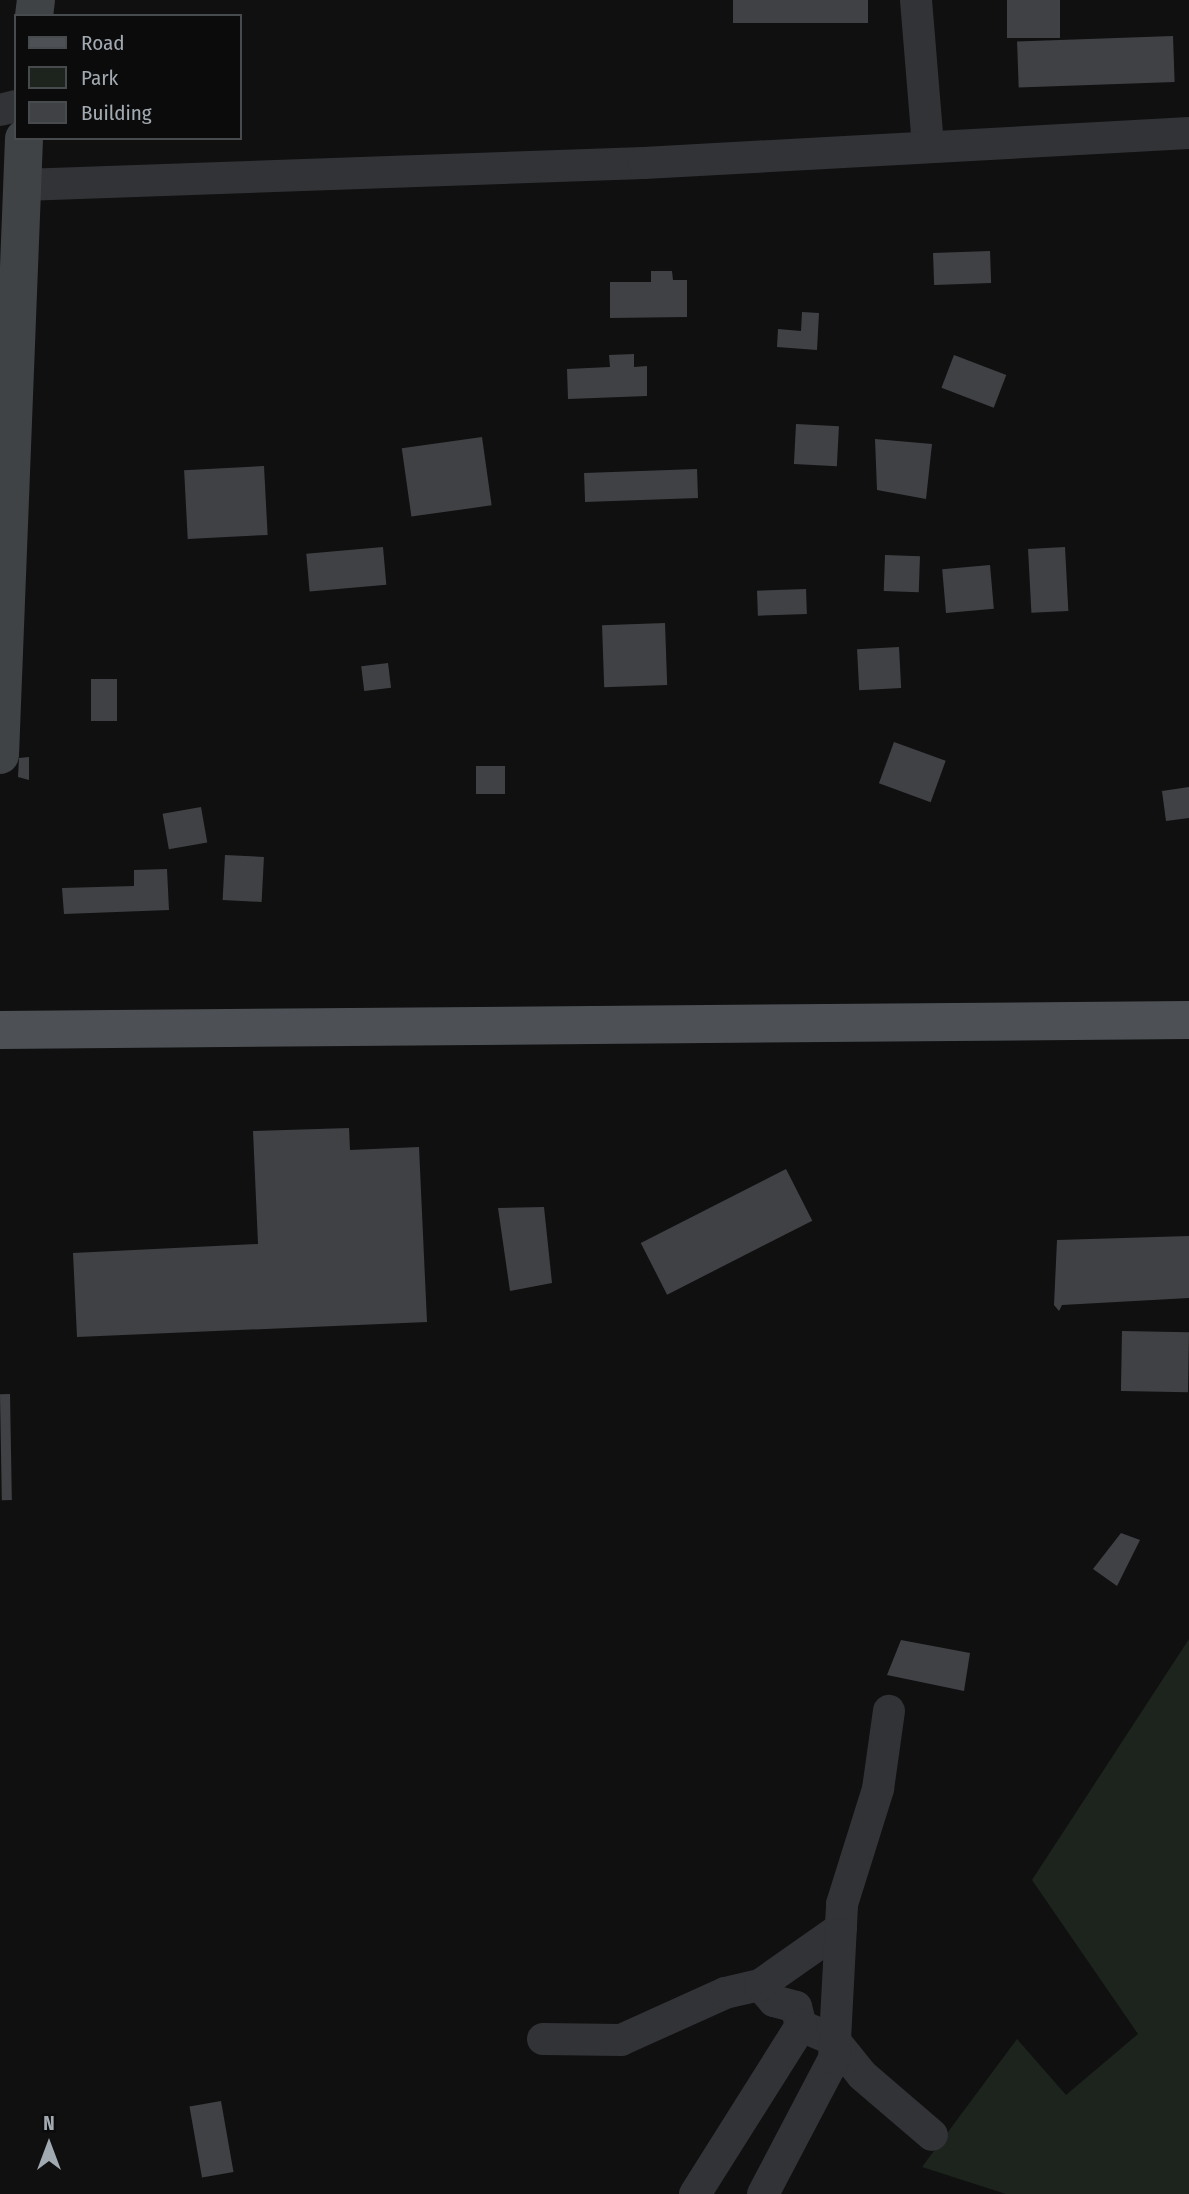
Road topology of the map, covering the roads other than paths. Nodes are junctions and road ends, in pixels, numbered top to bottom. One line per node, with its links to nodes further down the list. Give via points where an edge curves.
1 (916, 0): 4 (street)
2 (1189, 133): 4 (street)
3 (24, 140): 5 (main road)
4 (928, 147): 5 (street)
5 (23, 185): 6 (main road)
6 (0, 755)
7 (1189, 1020): 8 (main road)
8 (0, 1030)
9 (889, 1711): 10 (street, via 878,1790)
10 (841, 1927): 11 (street); 14 (street)
11 (760, 1984): 12 (street, via 774,2001 796,2007); 13 (street, via 725,1993 621,2040)
12 (801, 2026): 14 (street); 16 (street)
13 (543, 2039)
14 (834, 2040): 15 (street, via 862,2075); 17 (street, via 834,2059)
15 (932, 2136)
16 (695, 2194)
17 (763, 2194)

